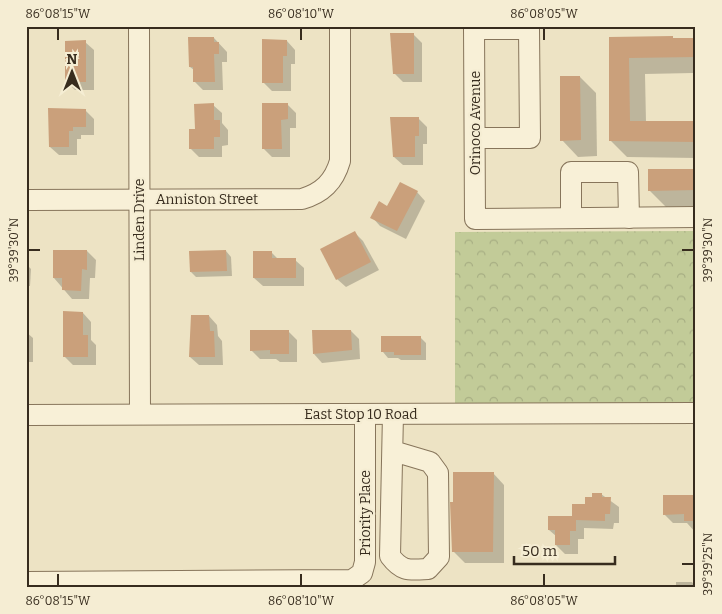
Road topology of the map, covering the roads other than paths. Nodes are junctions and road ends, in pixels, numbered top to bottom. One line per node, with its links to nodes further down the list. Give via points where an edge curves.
1 (139, 26): 6 (street, Linden Drive)
2 (340, 26): 6 (street, Anniston Street, via 340,161 325,188 302,199)
3 (474, 28): 4 (street, Orinoco Avenue); 4 (street, via 529,29 530,138)
4 (476, 138): 7 (street, Orinoco Avenue, via 475,219)
5 (26, 200): 6 (street, Anniston Street)
6 (139, 200): 11 (street, Linden Drive)
7 (571, 218): 8 (street); 8 (street, via 571,172 628,172)
8 (629, 218): 9 (street)
9 (696, 218)
10 (696, 413): 13 (street, East Stop 10 Road)
11 (140, 414): 12 (street, East Stop 10 Road); 14 (street, East Stop 10 Road)
12 (365, 414): 13 (street, East Stop 10 Road); 16 (street, Priority Place, via 366,562 360,576 352,580)
13 (393, 414): 15 (street)
14 (26, 415)
15 (393, 451): 15 (street, via 390,556 398,567 428,569 439,557 438,473 430,462)
16 (26, 582)

